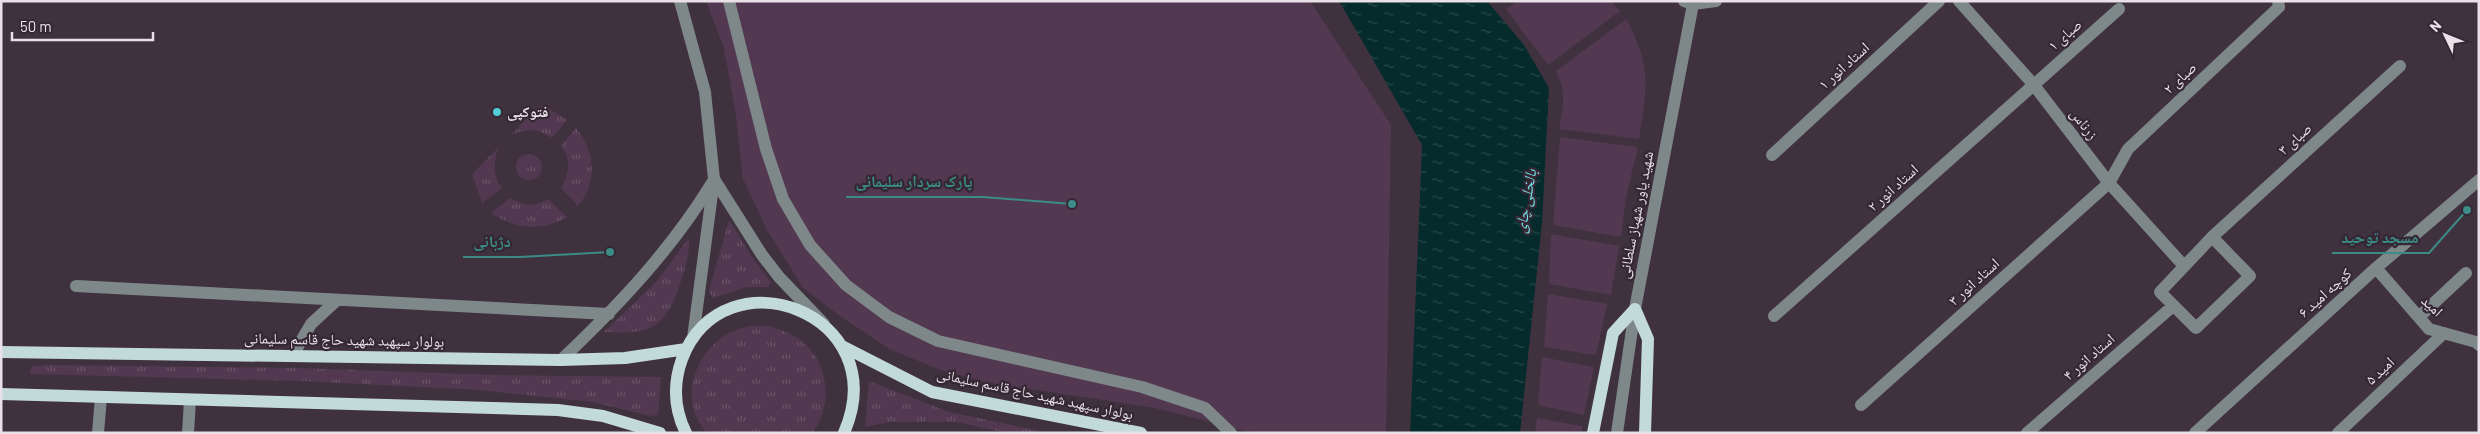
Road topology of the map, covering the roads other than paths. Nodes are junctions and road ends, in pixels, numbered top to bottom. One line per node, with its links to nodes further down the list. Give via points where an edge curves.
1 (680, 1): 12 (street, via 705,92)
2 (729, 1): 44 (street, via 766,149 780,191 810,245 846,285 889,318 938,341 1142,387 1205,408)
3 (1716, 1): 7 (street)
4 (1939, 1): 11 (street, استاد انور ۱)
5 (1958, 1): 10 (street, زرناس)
6 (2278, 1): 14 (street, صبای ۲, via 2279,7 2128,149)
7 (1690, 2): 22 (street, شهید یاور شهباز سلطانی)
8 (2119, 9): 10 (street, صبای ۱)
9 (2400, 66): 15 (street, صبای ۳)
10 (2033, 84): 14 (street, زرناس); 24 (street, استاد انور ۲)
11 (1772, 155)
12 (714, 179): 23 (street, via 689,221); 26 (street, via 762,255); 29 (street)
13 (2479, 180): 17 (street, کوچه امید ۶)
14 (2109, 183): 16 (street, زرناس); 37 (street, استاد انور ۳)
15 (2212, 237): 16 (street); 21 (street, via 2250,276 2196,328)
16 (2184, 266): 21 (street, via 2160,292)
17 (2376, 268): 25 (street, امید); 49 (street, کوچه امید ۶)
18 (2466, 274): 25 (street)
19 (76, 286): 20 (street)
20 (337, 300): 23 (street); 32 (street, via 311,324)
21 (2173, 306): 48 (street, استاد انور ۴)
22 (1635, 309): 45 (main road, via 1613,333); 46 (street, شهید یاور شهباز سلطانی); 47 (main road, via 1648,339)
23 (609, 314): 33 (street)
24 (1774, 316)
25 (2419, 317): 27 (street, امید, via 2429,329)
26 (830, 330): 29 (main road, via 809,314 785,304 760,302 734,308 712,320); 30 (main road)
27 (2444, 333): 28 (street, امید); 50 (street, امید ۵)
28 (2478, 342)
29 (690, 343): 33 (main road, بولوار سپهبد شهید حاج قاسم سلیمانی, via 625,358); 41 (main road, via 678,371 675,396)
30 (842, 346): 42 (main road, via 851,366 854,388 852,411); 43 (main road, بولوار سپهبد شهید حاج قاسم سلیمانی, via 932,392)
31 (1, 352): 32 (main road, بولوار سپهبد شهید حاج قاسم سلیمانی)
32 (294, 355): 33 (main road, بولوار سپهبد شهید حاج قاسم سلیمانی)
33 (562, 360)
34 (1, 394): 35 (main road)
35 (101, 397): 36 (main road); 38 (street)
36 (190, 400): 39 (street); 40 (main road, via 558,410 603,416)
37 (1861, 405)
38 (98, 433)
39 (188, 433)
40 (660, 433)
41 (686, 433)
42 (844, 433)
43 (1141, 433)
44 (1231, 433)
45 (1593, 433)
46 (1616, 433)
47 (1645, 433)
48 (2027, 433)
49 (2195, 433)
50 (2338, 433)

